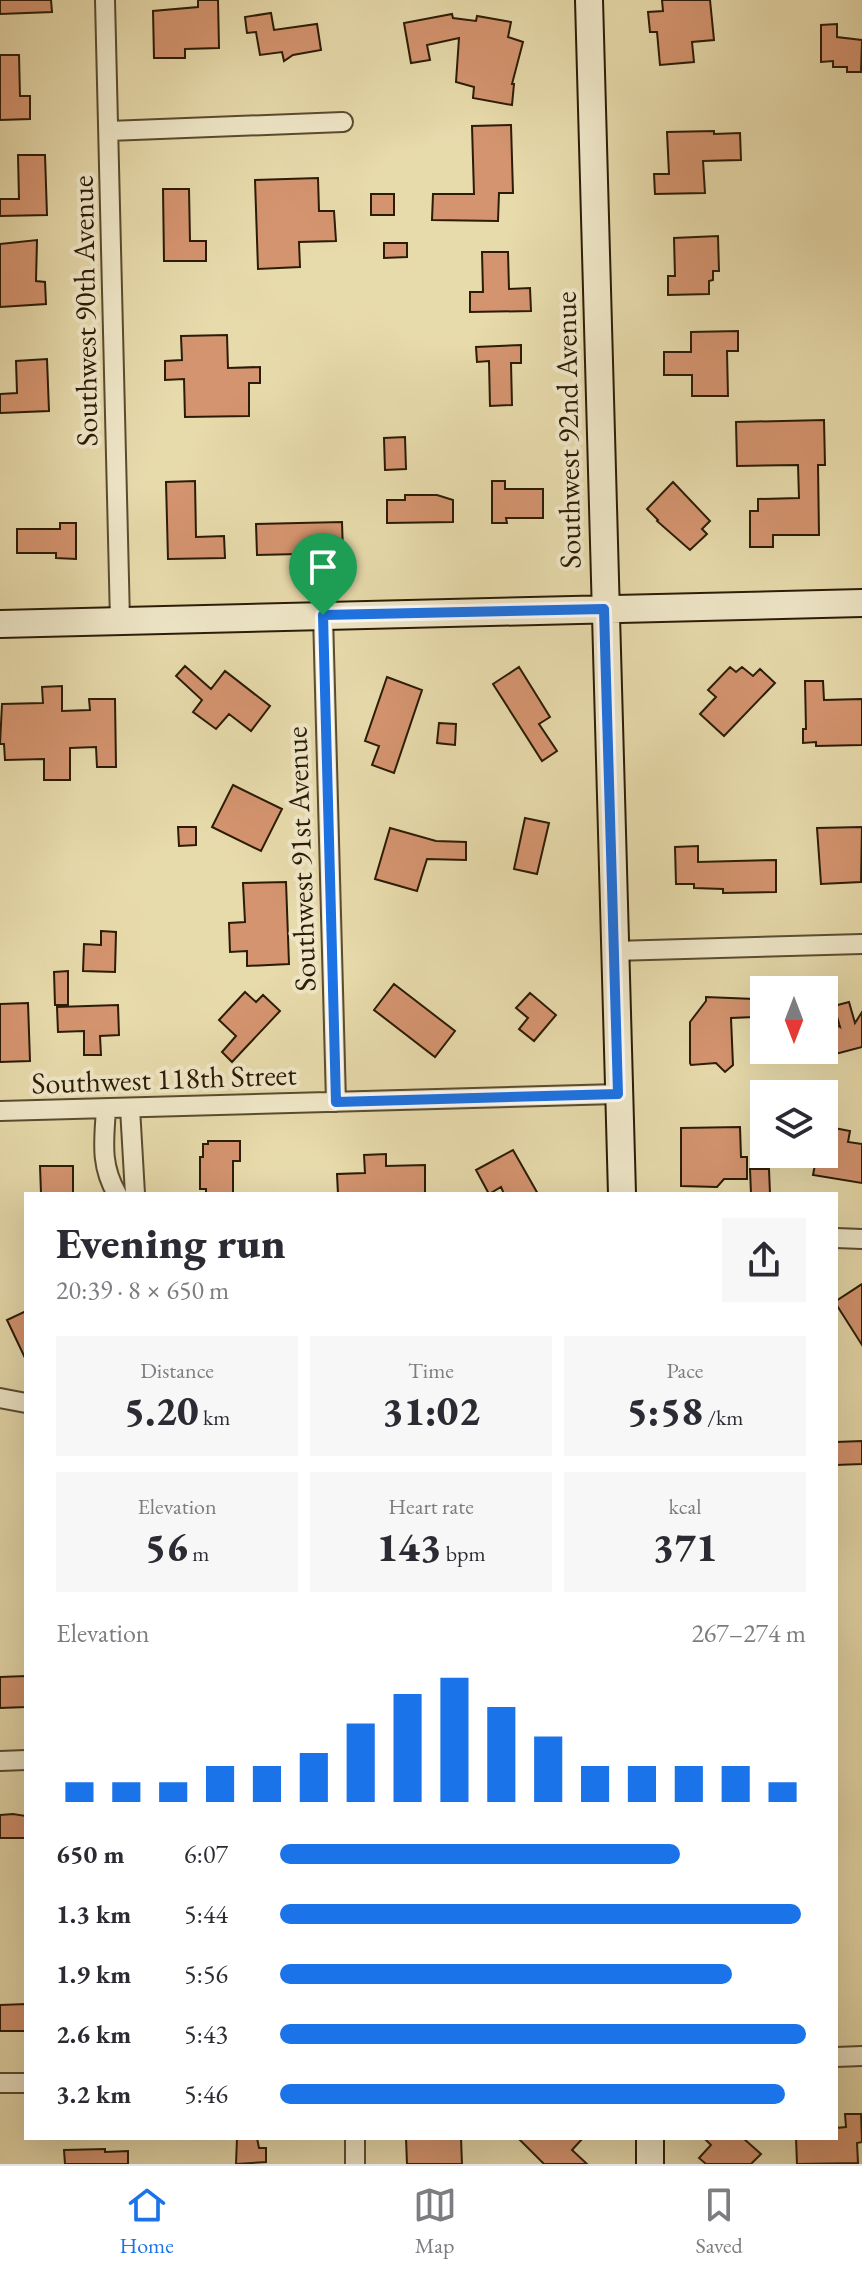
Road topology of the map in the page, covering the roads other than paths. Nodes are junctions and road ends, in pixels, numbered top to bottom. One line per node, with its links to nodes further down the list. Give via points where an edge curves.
1 (105, 0): 4 (street, Southwest 90th Avenue)
2 (589, 0): 6 (street, Southwest 92nd Avenue)
3 (343, 122): 4 (street)
4 (109, 131): 8 (street, Southwest 90th Avenue)
5 (862, 603): 6 (street)
6 (604, 609): 7 (street); 11 (street, Southwest 92nd Avenue)
7 (323, 615): 8 (street); 13 (street, Southwest 91st Avenue)
8 (120, 621): 9 (street)
9 (0, 624)
10 (862, 944): 11 (street)
11 (614, 951): 12 (street, Southwest 92nd Avenue)
12 (618, 1094): 13 (street, Southwest 118th Street); 19 (street, Southwest 92nd Avenue)
13 (336, 1102): 14 (street, Southwest 118th Street)
14 (130, 1108): 15 (street, Southwest 118th Street); 18 (street)
15 (106, 1109): 16 (street, Southwest 118th Street); 17 (street, via 103,1157)
16 (0, 1111)
17 (116, 1192)
18 (135, 1192)
19 (622, 1192)
20 (838, 1238): 21 (street)
21 (862, 1239)
22 (0, 1398): 23 (street)
23 (24, 1403)
24 (24, 1760): 25 (street)
25 (0, 1761)
26 (862, 2056): 27 (street)
27 (838, 2057)
28 (0, 2083): 29 (street)
29 (24, 2083)
30 (355, 2140): 32 (street)
31 (650, 2140): 33 (street)
32 (355, 2164)
33 (650, 2164)

